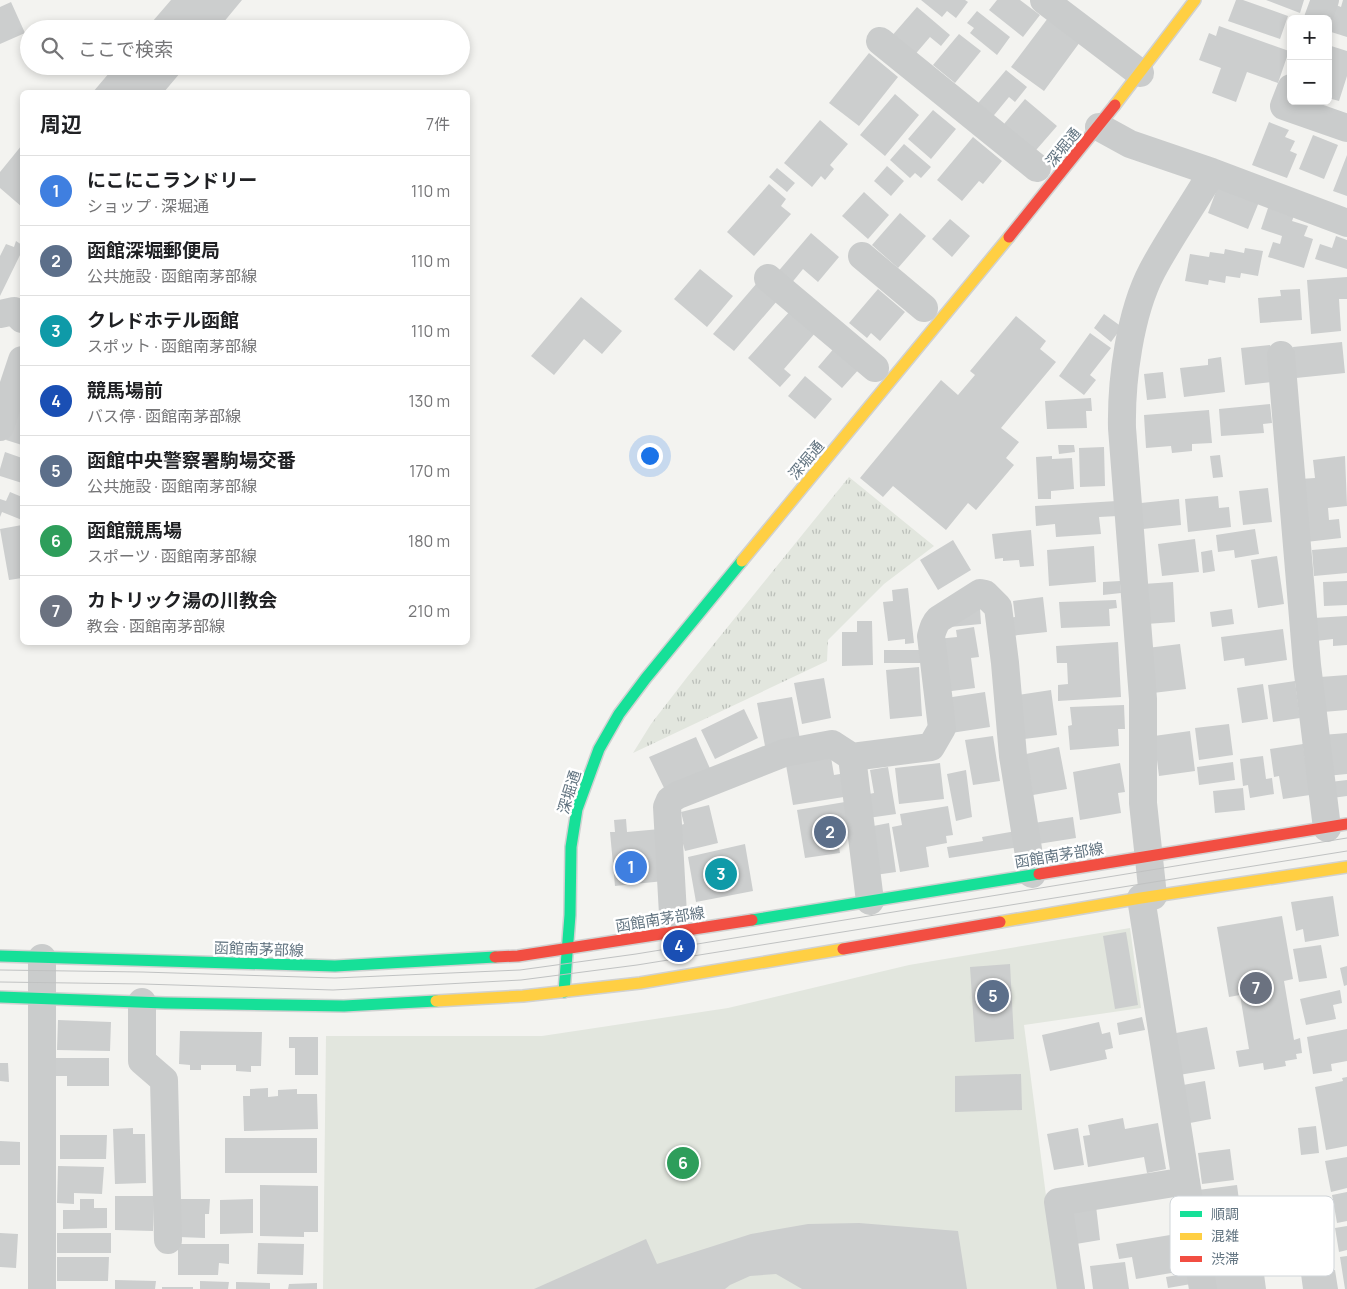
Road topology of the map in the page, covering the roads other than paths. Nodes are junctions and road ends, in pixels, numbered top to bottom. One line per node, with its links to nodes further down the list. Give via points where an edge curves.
1 (1044, 0): 6 (street)
2 (1195, 0): 6 (main road, 深堀通)
3 (1325, 0): 4 (street)
4 (1319, 15)
5 (880, 41): 10 (street)
6 (1140, 73): 8 (main road, 深堀通)
7 (1287, 98): 9 (street, via 1284,106)
8 (1099, 127): 11 (street, via 1130,144); 30 (main road, 深堀通, via 619,714 599,749 577,809 571,847)
9 (1347, 128)
10 (1037, 168)
11 (1212, 172): 12 (street); 24 (street, via 1152,271 1139,303 1124,374 1122,428 1142,699 1143,803)
12 (1347, 223)
13 (862, 256): 15 (street)
14 (768, 278): 20 (street)
15 (924, 308)
16 (0, 314): 17 (street, via 14,311)
17 (20, 317)
18 (1281, 354): 23 (street, via 1307,664)
19 (20, 366): 21 (street)
20 (875, 368)
21 (0, 427)
22 (852, 757): 26 (street, via 931,747 942,728 932,636 936,622 980,593 985,594 998,607 1013,756); 28 (street); 29 (street, via 832,744 784,753 670,800)
23 (1337, 826): 24 (main road, 函館南茅部線)
24 (1149, 856): 26 (main road, 函館南茅部線); 27 (street)
25 (1347, 868): 27 (main road)
26 (1032, 874): 28 (main road, 函館南茅部線)
27 (1147, 897): 33 (main road, via 650,981); 37 (street)
28 (870, 901): 29 (main road, 函館南茅部線)
29 (674, 932): 30 (main road, 函館南茅部線)
30 (567, 949): 32 (main road, 函館南茅部線, via 518,956 335,966); 33 (main road, 深堀通)
31 (0, 956): 32 (main road, 函館南茅部線)
32 (42, 958): 35 (street)
33 (564, 992): 36 (main road, via 344,1006)
34 (0, 997): 35 (main road)
35 (42, 998): 36 (main road); 41 (street)
36 (142, 1002): 39 (street, via 142,1061 164,1080)
37 (1186, 1181): 38 (street); 42 (street, via 1058,1202)
38 (1188, 1196)
39 (168, 1240)
40 (1201, 1276): 43 (street)
41 (42, 1289)
42 (1071, 1289)
43 (1203, 1289)

